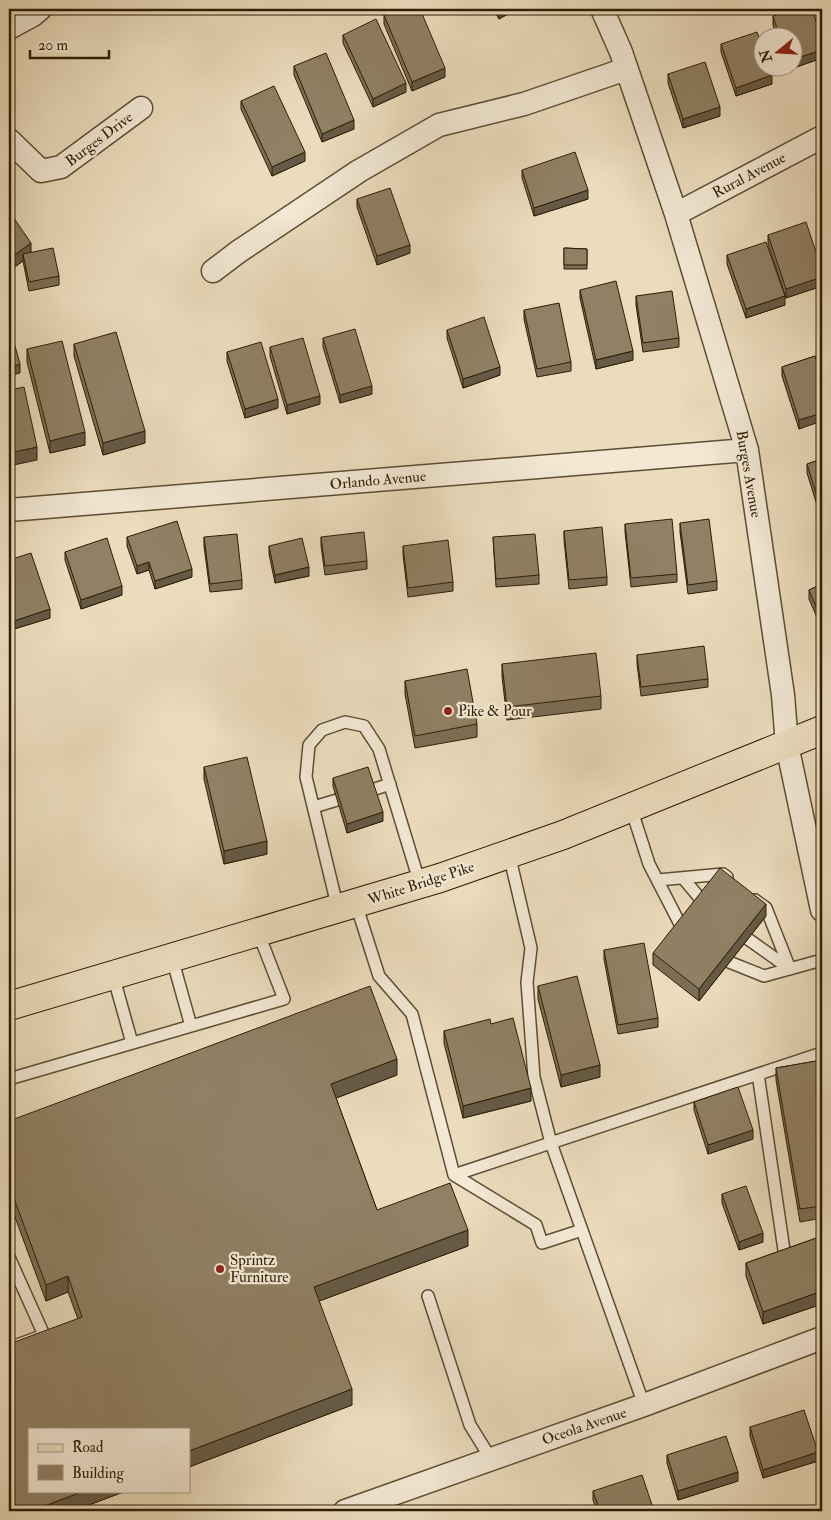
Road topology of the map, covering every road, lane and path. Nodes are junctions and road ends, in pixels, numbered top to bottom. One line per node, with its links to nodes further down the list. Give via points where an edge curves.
1 (40, 9): 3 (street)
2 (602, 9): 4 (street)
3 (9, 28)
4 (623, 60): 8 (street, Burges Avenue); 9 (street, via 524,104 439,125 359,171)
5 (141, 108): 7 (street, Burges Drive, via 61,167 41,171)
6 (822, 136): 8 (street, Rural Avenue)
7 (9, 140)
8 (676, 214): 10 (street, Burges Avenue)
9 (214, 271)
10 (747, 450): 11 (street, Orlando Avenue); 13 (street, Burges Avenue, via 783,695)
11 (9, 510)
12 (822, 730): 13 (main road, White Bridge Pike)
13 (787, 745): 18 (main road, White Bridge Pike); 25 (street, Burges Avenue)
14 (390, 784): 15 (lane); 17 (lane, via 379,750 364,726 345,722 322,730 309,745 306,777); 22 (lane)
15 (372, 790)
16 (337, 800): 17 (lane)
17 (314, 807): 24 (lane)
18 (631, 808): 19 (main road, White Bridge Pike); 21 (lane, via 649,864)
19 (509, 854): 22 (main road, White Bridge Pike); 40 (lane, via 531,948 527,982 534,1077)
20 (683, 878): 21 (lane); 23 (lane); 32 (lane, via 723,874 766,908)
21 (658, 880): 26 (lane)
22 (420, 884): 24 (main road, White Bridge Pike)
23 (703, 902)
24 (347, 906): 27 (main road, White Bridge Pike); 41 (lane, via 379,976 412,1014)
25 (822, 910)
26 (682, 928)
27 (258, 932): 29 (main road, White Bridge Pike); 35 (lane, via 284,999)
28 (748, 939): 32 (lane)
29 (172, 958): 33 (main road, White Bridge Pike); 35 (lane)
30 (822, 960): 32 (lane)
31 (729, 962): 32 (lane, via 764,976)
32 (790, 969)
33 (113, 975): 34 (main road, White Bridge Pike); 36 (lane)
34 (9, 1006)
35 (191, 1026): 36 (lane)
36 (132, 1043): 39 (lane)
37 (822, 1053): 38 (lane)
38 (758, 1074): 40 (lane); 43 (lane)
39 (9, 1079)
40 (551, 1143): 41 (lane); 42 (lane)
41 (454, 1176): 42 (lane, via 536,1225 542,1243)
42 (582, 1230): 48 (lane)
43 (784, 1250)
44 (9, 1257): 47 (lane, via 44,1335)
45 (428, 1296): 49 (lane, via 470,1425)
46 (822, 1338): 48 (street, Oceola Avenue)
47 (9, 1348)
48 (644, 1405): 49 (street, Oceola Avenue)
49 (491, 1459): 50 (street, Oceola Avenue)
50 (385, 1504): 51 (street, Oceola Avenue)
51 (344, 1511)

